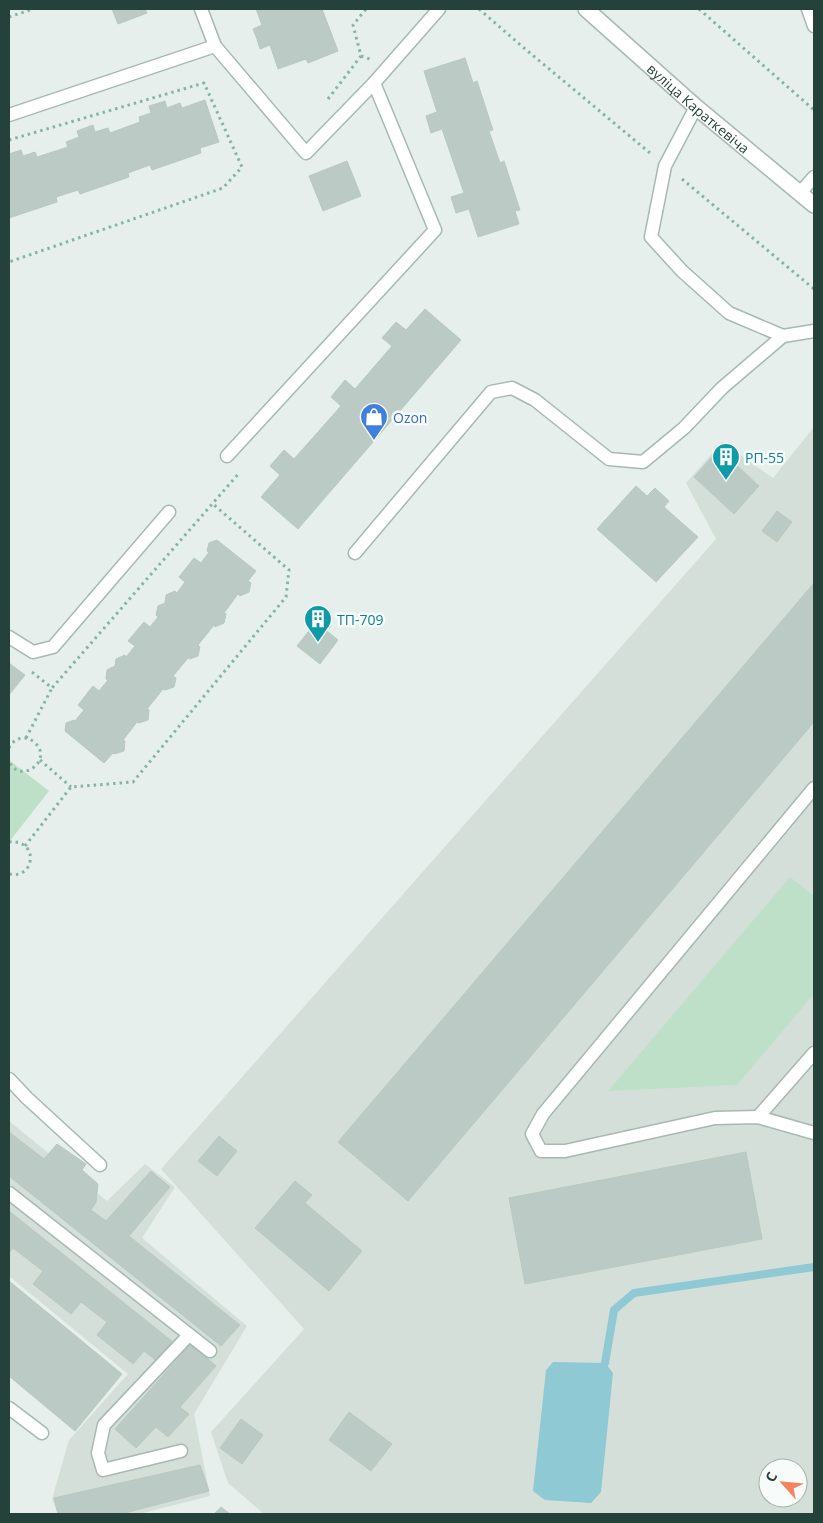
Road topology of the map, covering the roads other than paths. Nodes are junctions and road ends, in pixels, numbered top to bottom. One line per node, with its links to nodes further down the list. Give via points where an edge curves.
1 (201, 9): 6 (lane)
2 (439, 9): 7 (lane)
3 (586, 9): 8 (street, вуліца Караткевіча)
4 (808, 9): 5 (lane)
5 (814, 26)
6 (215, 46): 7 (lane, via 306,153); 9 (lane)
7 (374, 83): 15 (lane, via 434,230)
8 (696, 107): 11 (street, вуліца Караткевіча); 14 (lane, via 665,166 651,237 682,271 729,313)
9 (9, 115)
10 (814, 177): 11 (lane)
11 (800, 193): 12 (street, вуліца Караткевіча)
12 (814, 205)
13 (814, 331): 14 (lane)
14 (783, 336): 17 (lane, via 643,462 609,459 535,400 512,388 491,392)
15 (227, 456)
16 (168, 512): 18 (lane, via 53,647 33,652)
17 (355, 552)
18 (9, 637)
19 (814, 788): 22 (lane, via 555,1099 532,1134 541,1151 564,1151 715,1118)
20 (814, 1053): 22 (lane)
21 (9, 1079): 24 (lane)
22 (758, 1117): 23 (lane)
23 (814, 1133)
24 (100, 1165)
25 (9, 1192): 26 (lane)
26 (189, 1335): 27 (lane); 30 (lane, via 104,1425 98,1453 103,1470)
27 (210, 1351)
28 (9, 1408): 29 (lane)
29 (42, 1433)
30 (181, 1451)

